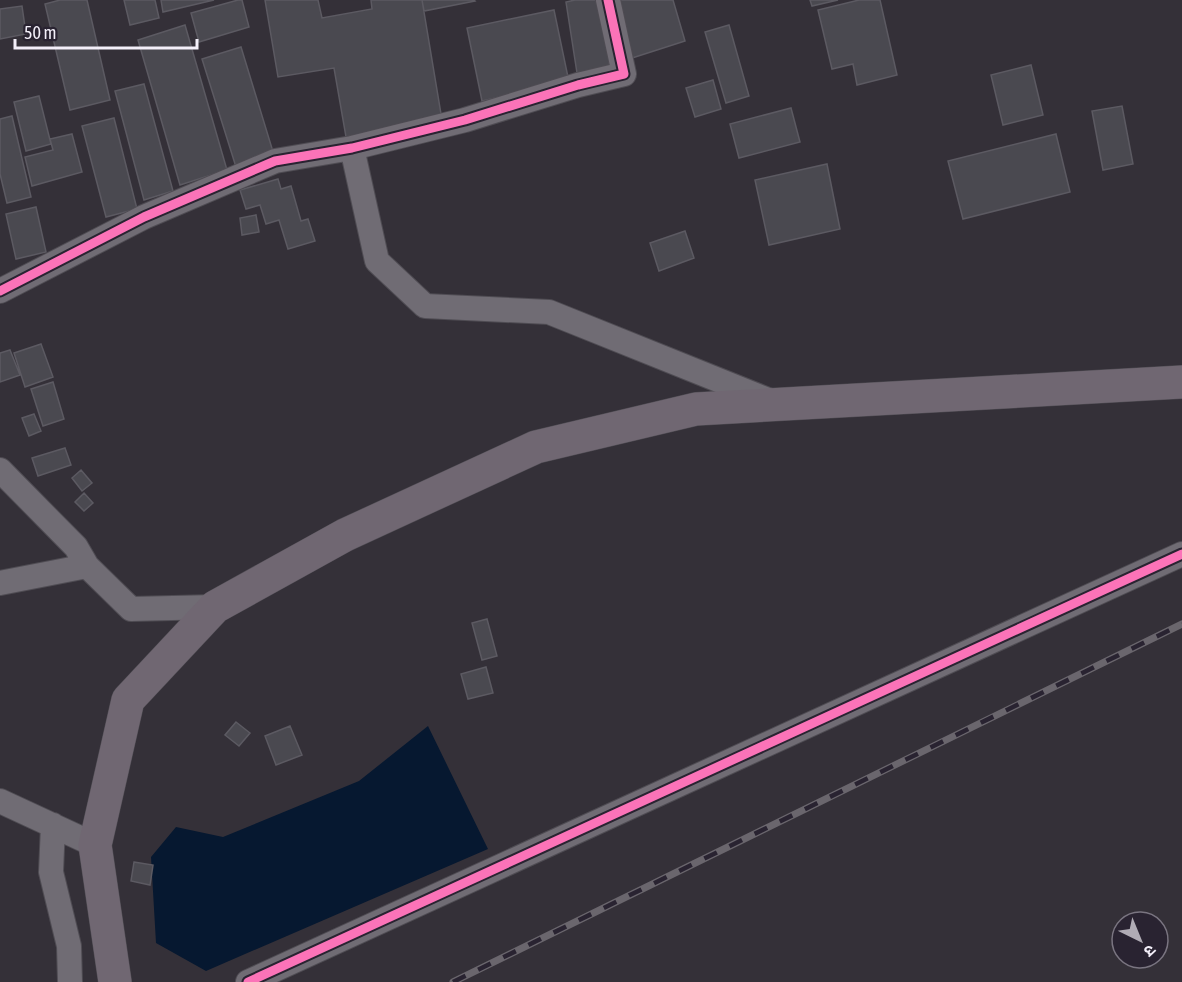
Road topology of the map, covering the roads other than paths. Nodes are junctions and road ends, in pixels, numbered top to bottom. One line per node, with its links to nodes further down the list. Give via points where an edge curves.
1 (608, 0): 2 (street, via 624,74)
2 (352, 148): 3 (street, via 275,161 144,217); 5 (street, via 377,261 425,306 549,312)
3 (0, 291)
4 (1182, 382): 5 (main road)
5 (777, 404): 10 (main road, via 696,409 536,447 345,535)
6 (0, 470): 8 (street, via 76,546)
7 (1182, 554): 16 (street)
8 (87, 567): 9 (street); 10 (street, via 131,609)
9 (0, 583)
10 (215, 607): 13 (main road, via 128,700)
11 (0, 801): 12 (street)
12 (53, 825): 13 (street); 14 (street, via 51,872 69,946)
13 (95, 845): 15 (main road)
14 (69, 982)
15 (115, 982)
16 (248, 982)

